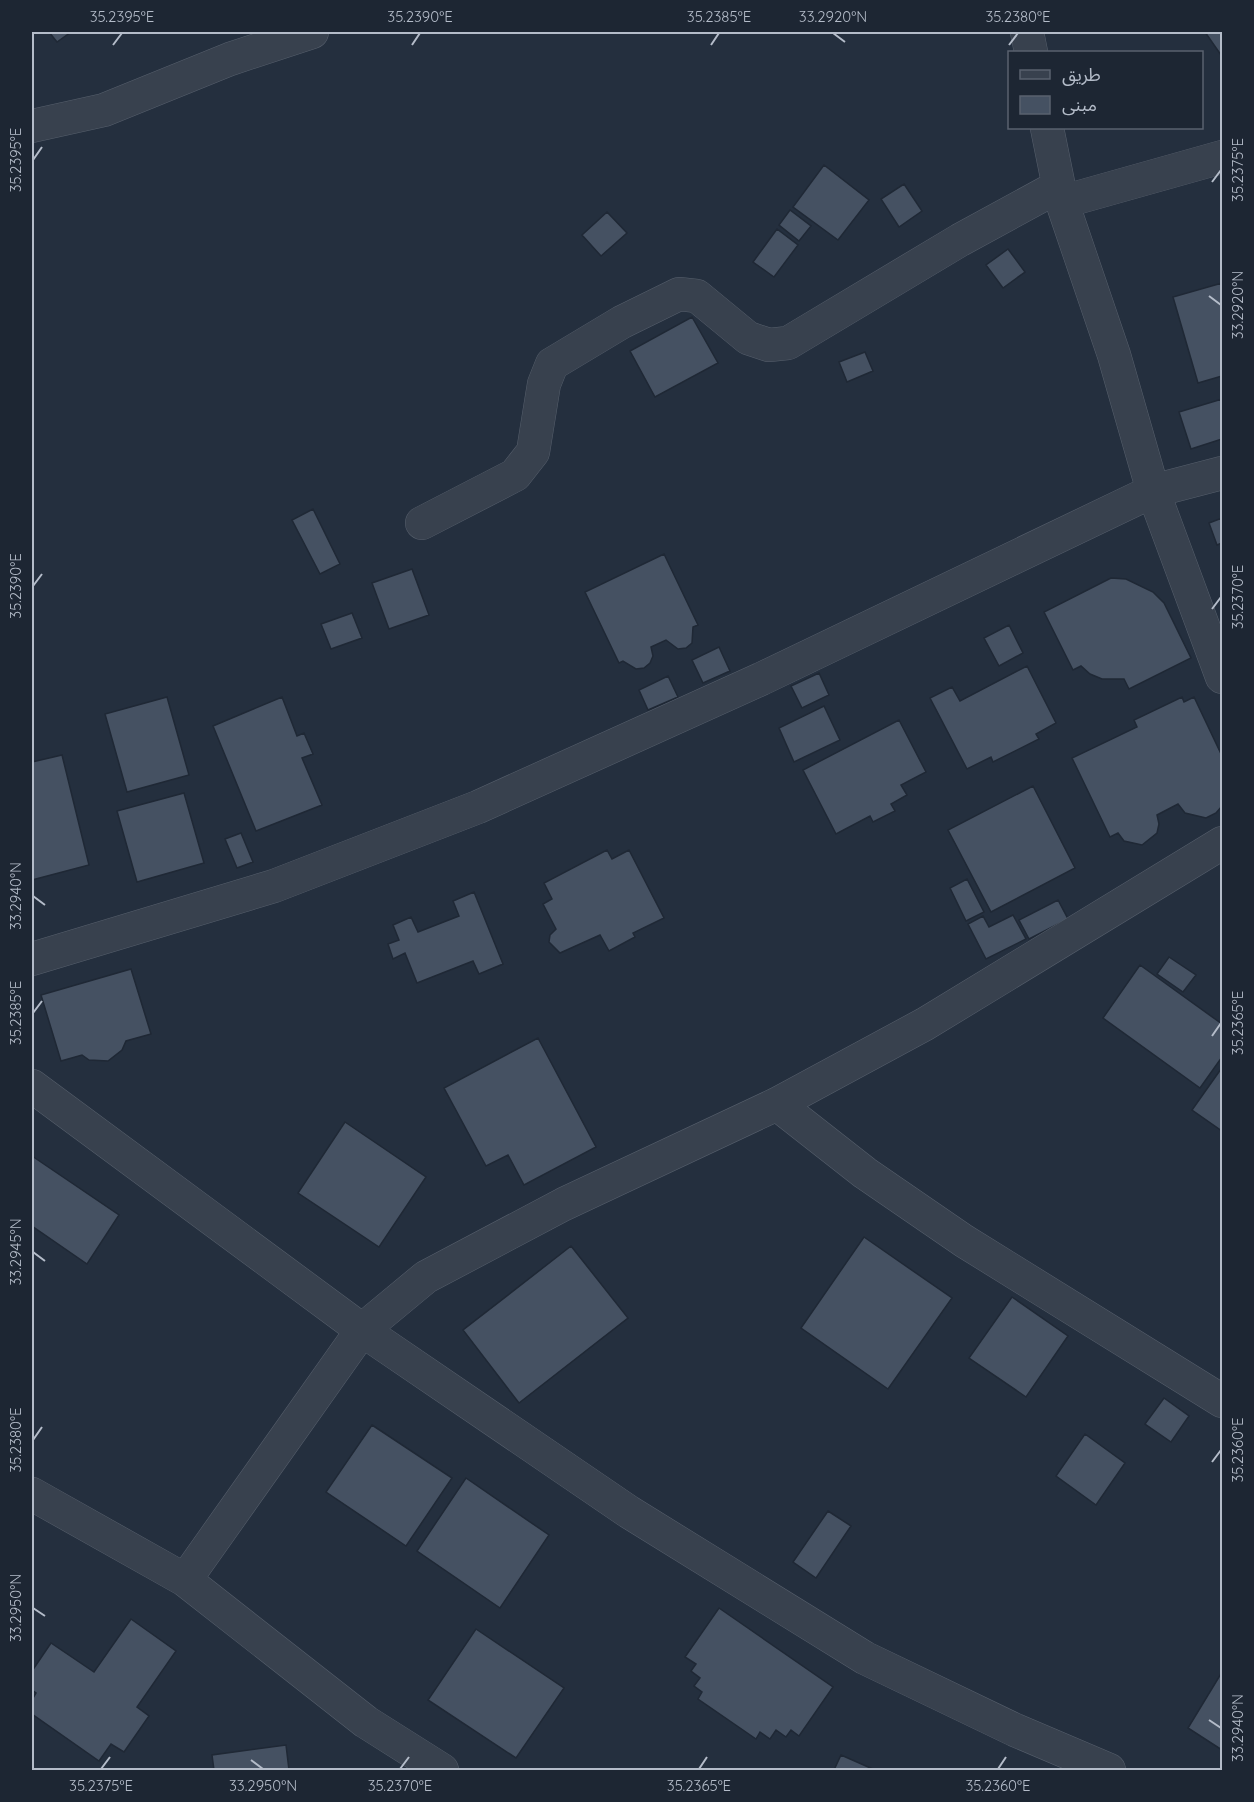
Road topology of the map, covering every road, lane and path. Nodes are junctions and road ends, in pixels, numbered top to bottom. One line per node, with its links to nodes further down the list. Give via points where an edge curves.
1 (312, 32): 4 (street, via 230,58 104,111)
2 (1027, 32): 3 (street)
3 (1032, 51)
4 (32, 126)
5 (1047, 129): 7 (street)
6 (1222, 157): 7 (street)
7 (1060, 194): 9 (street, via 1114,355); 10 (street, via 960,240 788,343 769,345 748,338 697,297 679,294 622,322 552,364 544,384 533,452 515,475)
8 (1222, 473): 9 (street)
9 (1153, 491): 11 (street); 13 (street, via 761,679 478,807 274,886)
10 (422, 523)
11 (1222, 677)
12 (1222, 843): 15 (street, via 926,1024)
13 (32, 959)
14 (32, 1086): 16 (street)
15 (777, 1104): 16 (street, via 564,1204 426,1277); 17 (street, via 865,1173 964,1240)
16 (362, 1330): 19 (street); 21 (street, via 629,1512 865,1658)
17 (1222, 1401)
18 (32, 1494): 19 (street)
19 (185, 1580): 20 (street, via 366,1722)
20 (442, 1770)
21 (1108, 1770)

